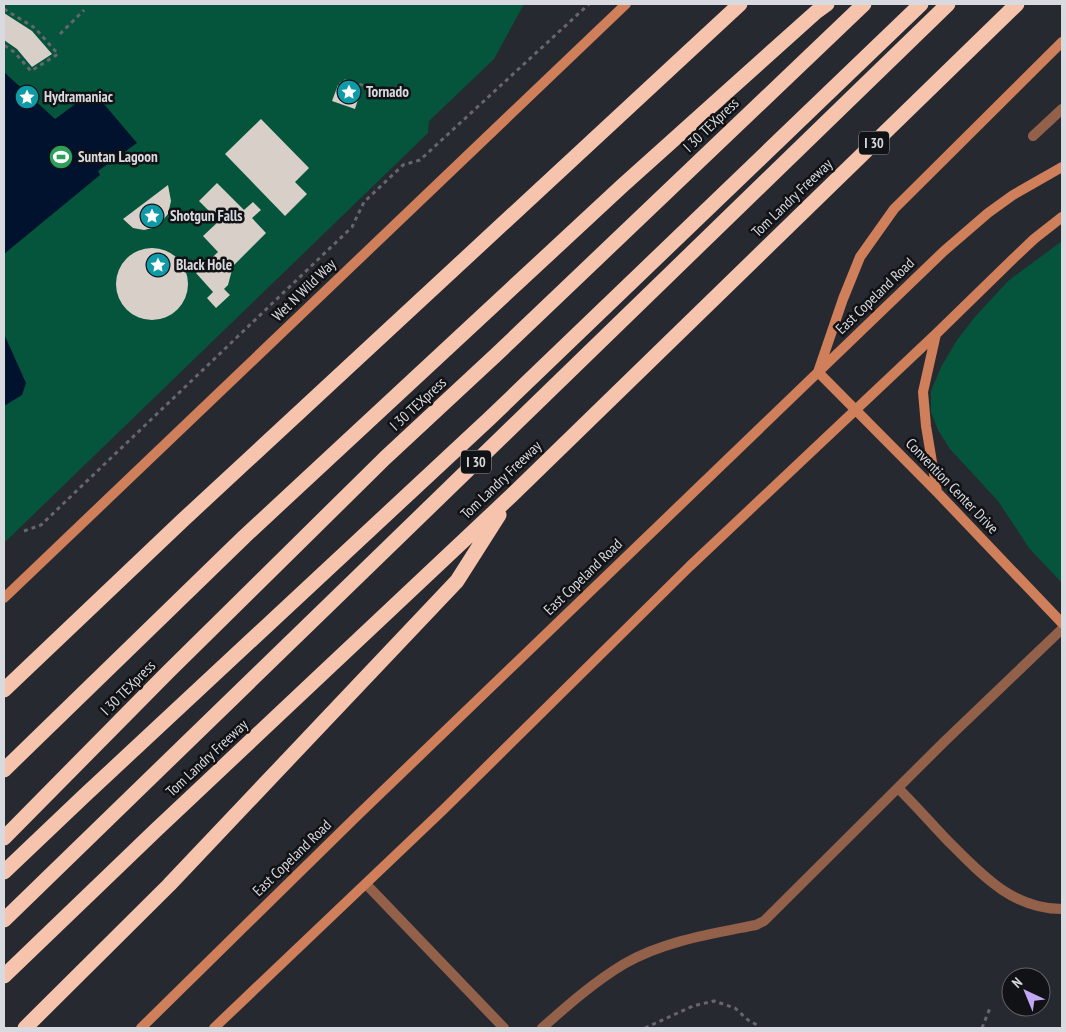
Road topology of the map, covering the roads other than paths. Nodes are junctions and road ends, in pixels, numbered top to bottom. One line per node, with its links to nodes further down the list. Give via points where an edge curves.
1 (626, 4): 18 (main road, Wet N Wild Way)
2 (740, 4): 21 (highway)
3 (827, 4): 22 (highway, via 622,186 244,537)
4 (864, 4): 24 (highway, I 30 TEXpress, via 386,458)
5 (921, 4): 25 (highway, via 490,418)
6 (948, 4): 28 (highway, I 30)
7 (1017, 4): 17 (highway, Tom Landry Freeway / I 30)
8 (1062, 42): 14 (main road, via 894,209 860,257)
9 (1062, 108): 10 (lane)
10 (1033, 136)
11 (1062, 167): 14 (main road, East Copeland Road, via 988,213)
12 (1062, 217): 13 (main road, via 1027,245)
13 (936, 334): 15 (main road); 16 (main road, via 923,392)
14 (818, 372): 15 (main road, Convention Center Drive); 31 (main road, East Copeland Road)
15 (856, 409): 16 (main road, Convention Center Drive); 26 (main road, via 690,566)
16 (937, 492): 19 (main road, Convention Center Drive)
17 (511, 496): 29 (highway, Tom Landry Freeway / I 30); 30 (highway, via 457,581 169,884)
18 (4, 598)
19 (1062, 623)
20 (1062, 629): 23 (lane)
21 (4, 690)
22 (4, 770)
23 (898, 788): 27 (lane, via 986,879 1021,901 1042,908); 34 (lane, via 764,921 690,938 625,964 574,1000)
24 (4, 838)
25 (4, 872)
26 (366, 884): 32 (main road); 33 (lane)
27 (1062, 909)
28 (4, 920)
29 (4, 976)
30 (24, 1028)
31 (141, 1028)
32 (214, 1028)
33 (504, 1028)
34 (542, 1028)

